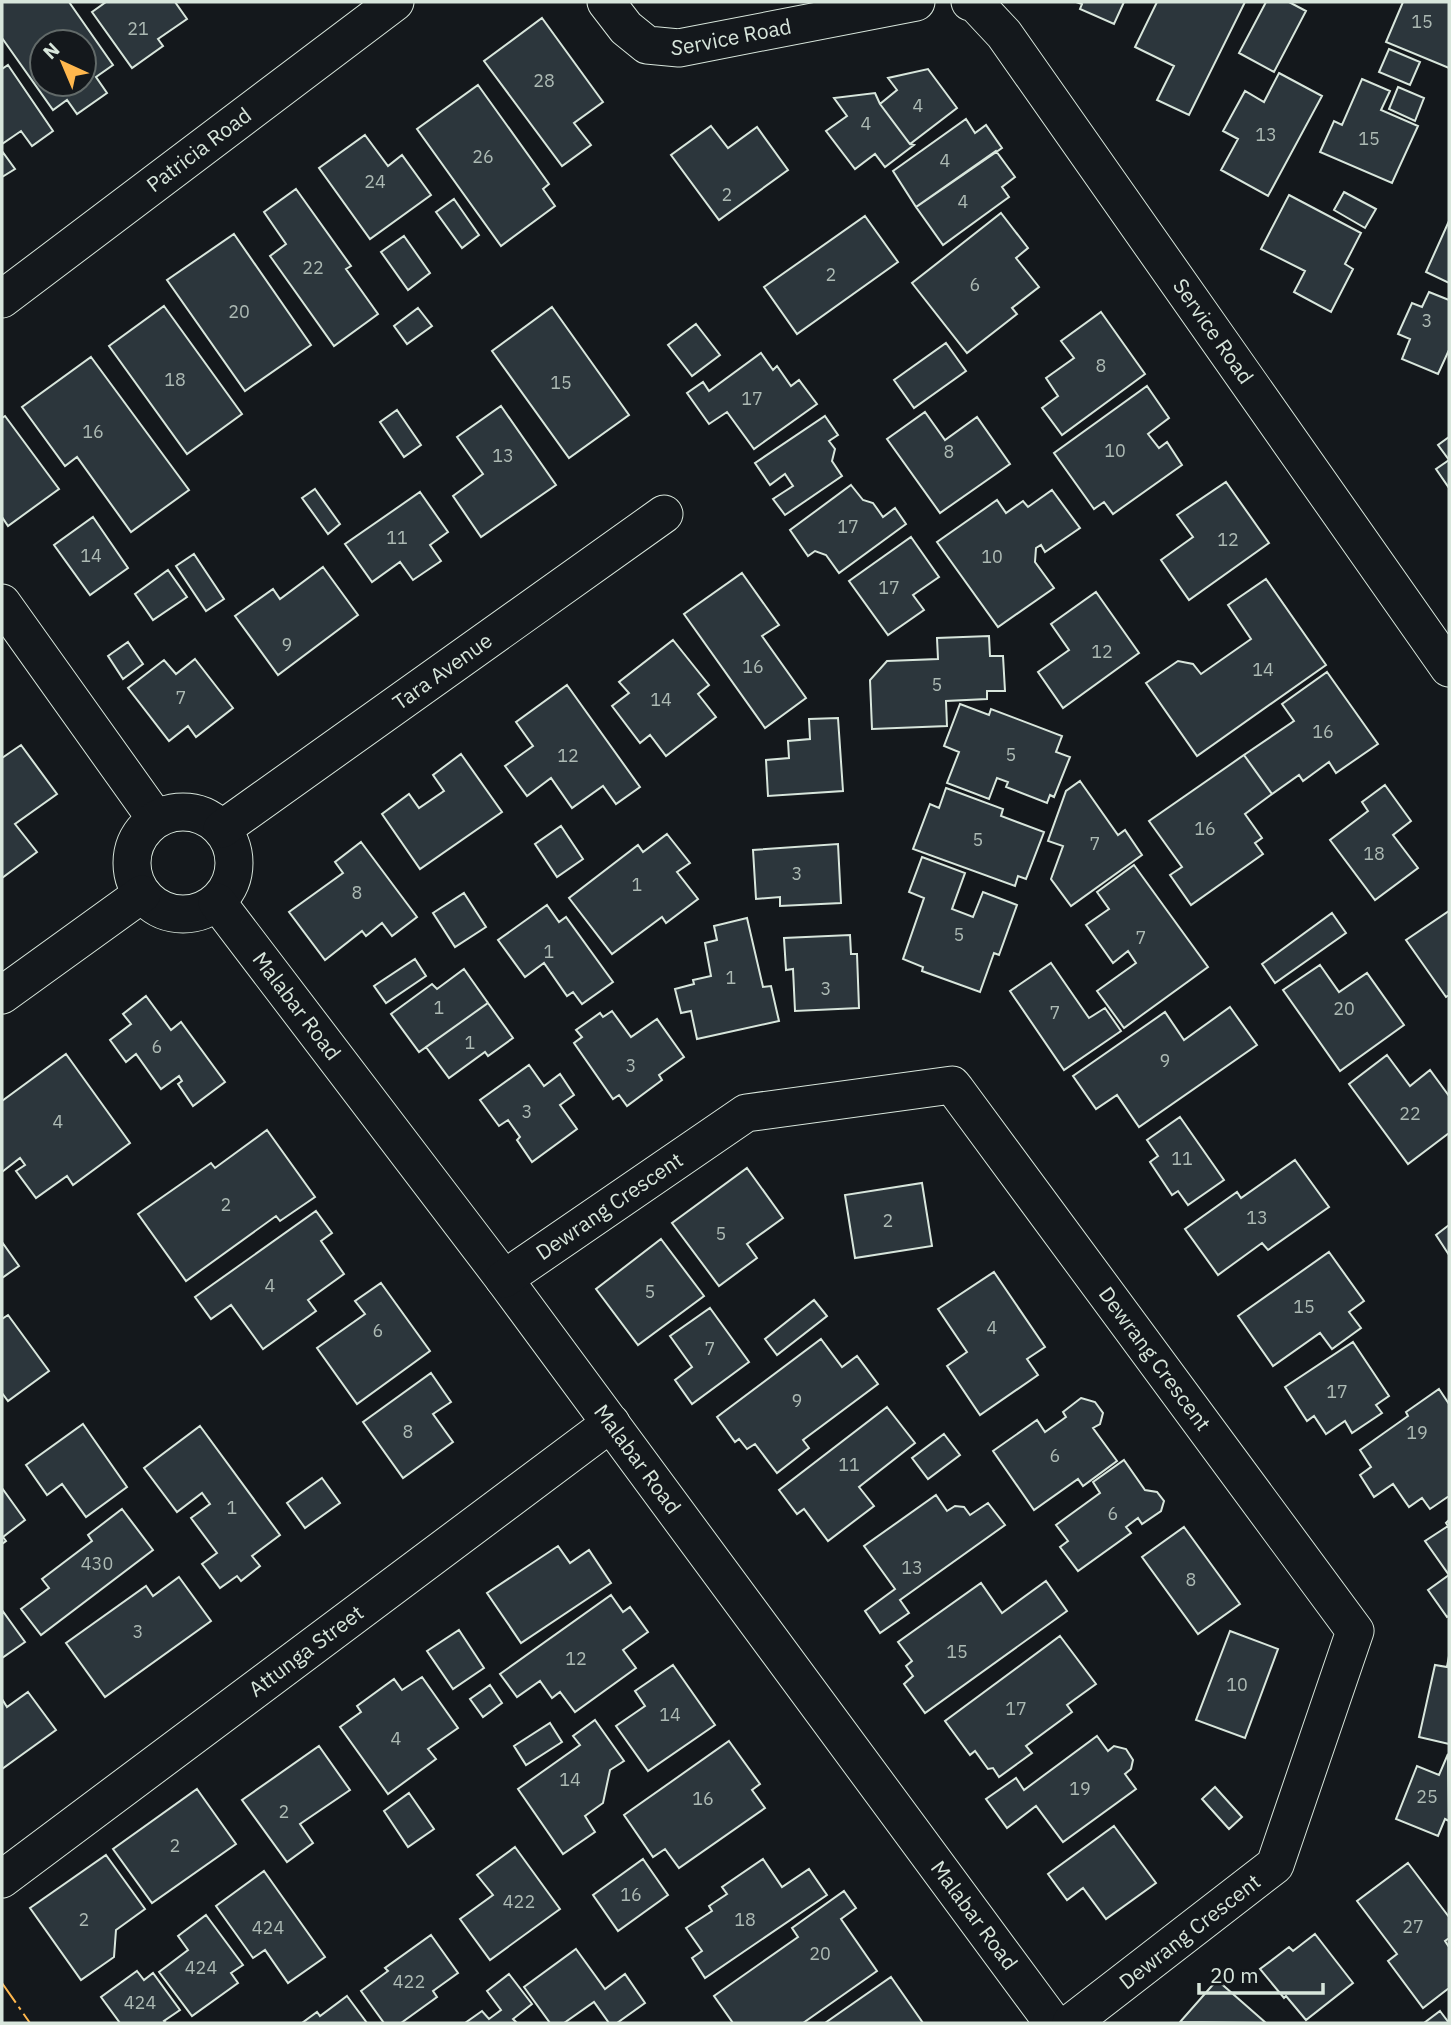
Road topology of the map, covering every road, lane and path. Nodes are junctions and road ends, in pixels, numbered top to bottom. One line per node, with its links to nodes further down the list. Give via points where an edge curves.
1 (395, 2): 5 (street, Patricia Road)
2 (606, 2): 3 (street, Service Road, via 647,45 679,48)
3 (916, 2)
4 (970, 2): 8 (street, Service Road, via 1012,45)
5 (2, 299)
6 (664, 514): 10 (street, Tara Avenue)
7 (2, 603): 9 (street)
8 (1449, 668)
9 (156, 820): 10 (street, via 173,813 191,813 208,818); 11 (street, via 140,836 133,852 134,878)
10 (222, 830): 12 (street, via 232,845 234,871)
11 (142, 894): 12 (street, via 172,913 190,914); 13 (street)
12 (217, 902): 14 (street, Malabar Road)
13 (2, 995)
14 (504, 1279): 15 (street, Malabar Road); 18 (street, Dewrang Crescent, via 746,1113 952,1085 956,1090 1354,1631 1275,1866)
15 (611, 1423): 16 (street, Attunga Street); 17 (street, Malabar Road)
16 (2, 1879)
17 (1053, 2023)
18 (1072, 2023)

